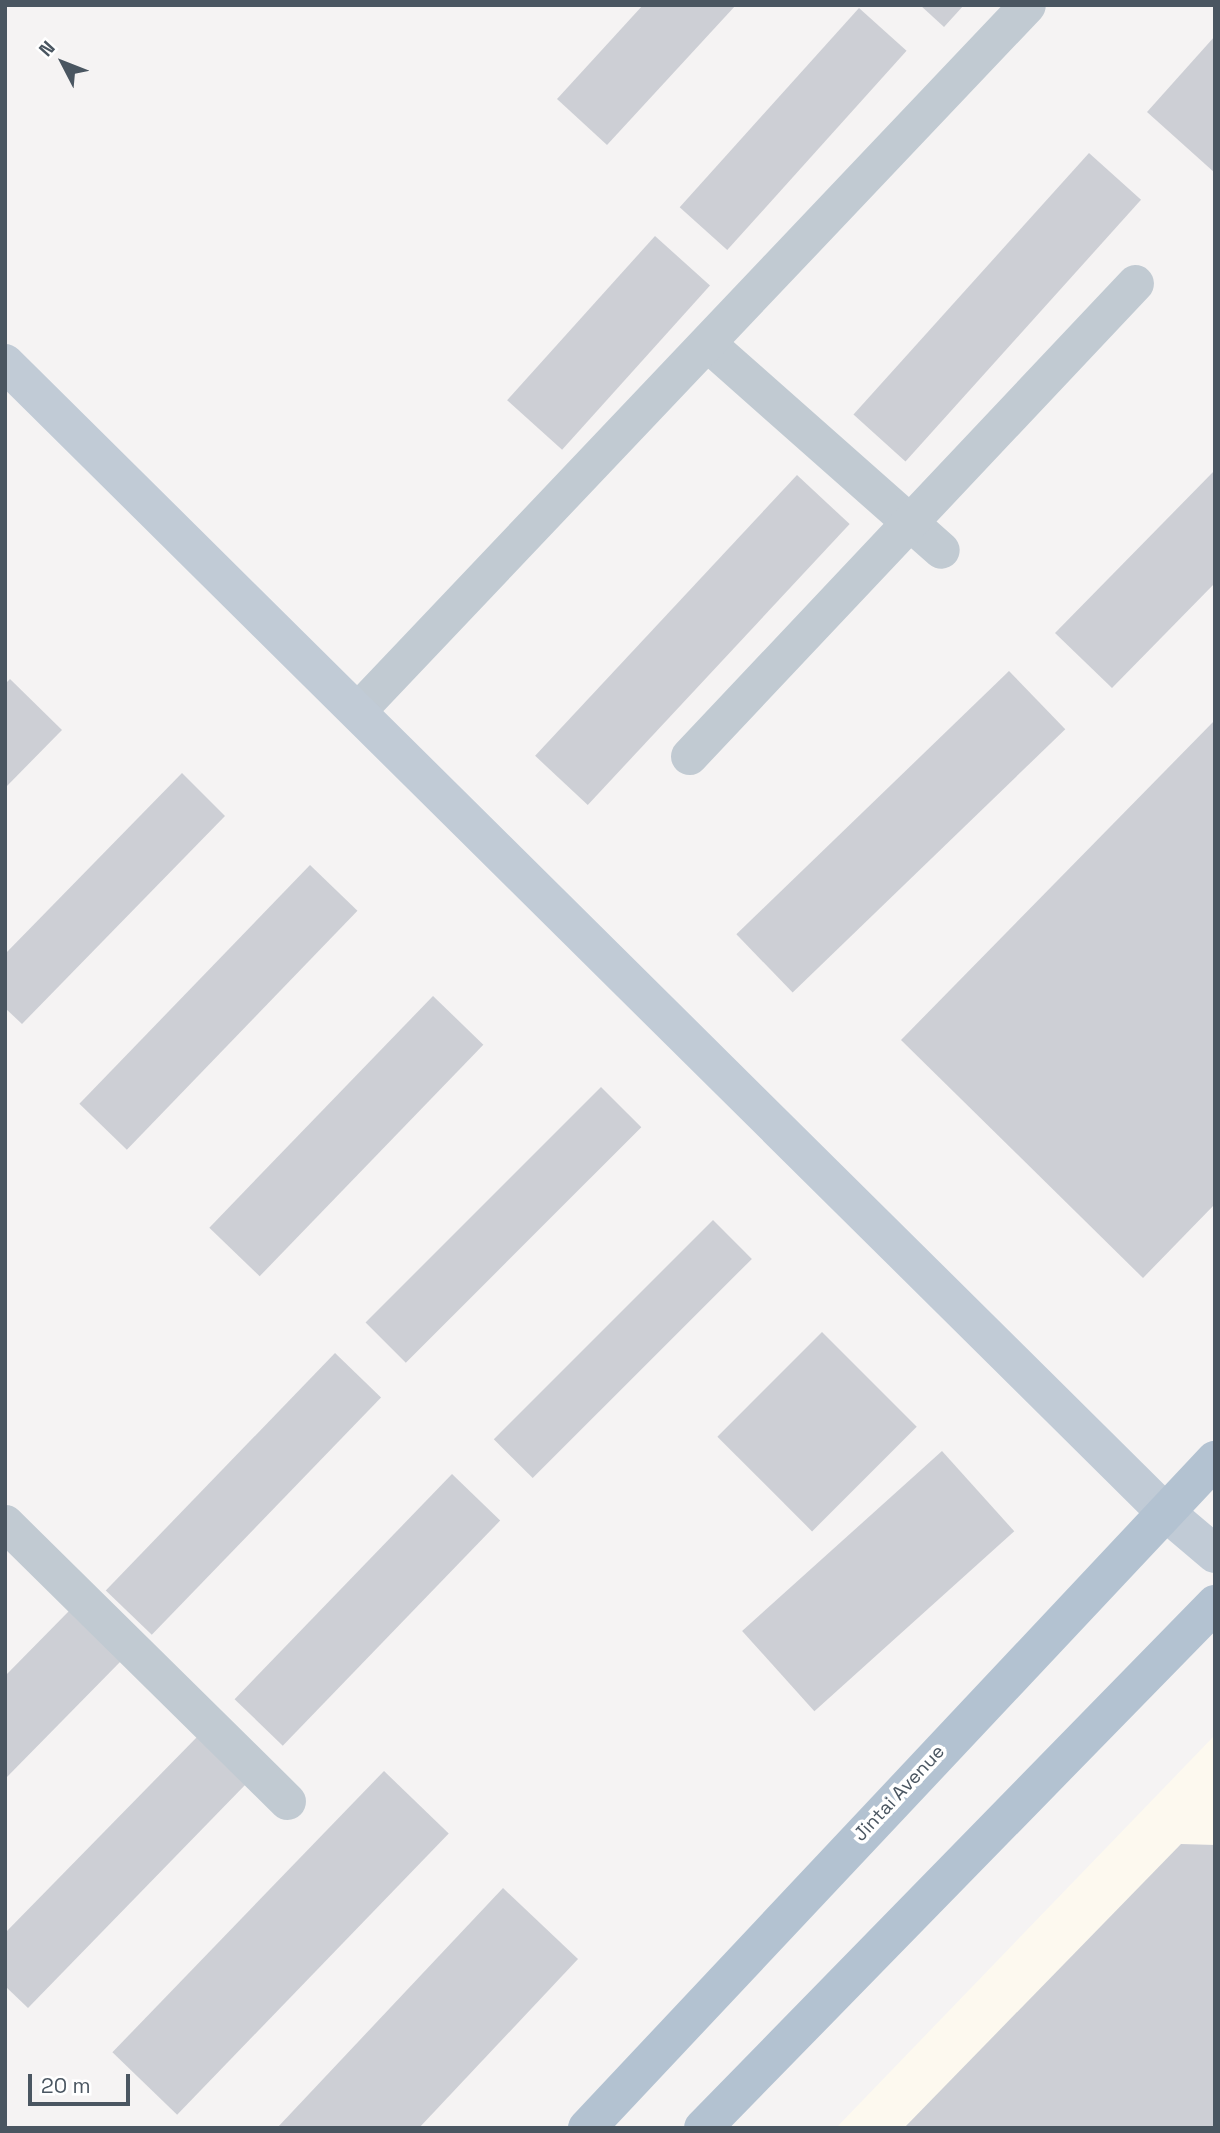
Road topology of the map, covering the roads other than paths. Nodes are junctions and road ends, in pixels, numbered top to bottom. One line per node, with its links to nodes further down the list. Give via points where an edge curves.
1 (1027, 5): 3 (street)
2 (1135, 284): 5 (street)
3 (706, 343): 5 (street); 7 (street)
4 (5, 363): 7 (main road)
5 (910, 522): 6 (street); 8 (street)
6 (941, 550)
7 (357, 711): 10 (main road)
8 (689, 756)
9 (1215, 1460): 10 (main road, Jintai Avenue)
10 (1163, 1510): 12 (main road); 15 (main road, Jintai Avenue)
11 (5, 1523): 14 (street)
12 (1215, 1554)
13 (1215, 1604): 16 (main road)
14 (287, 1801)
15 (587, 2128)
16 (703, 2128)

